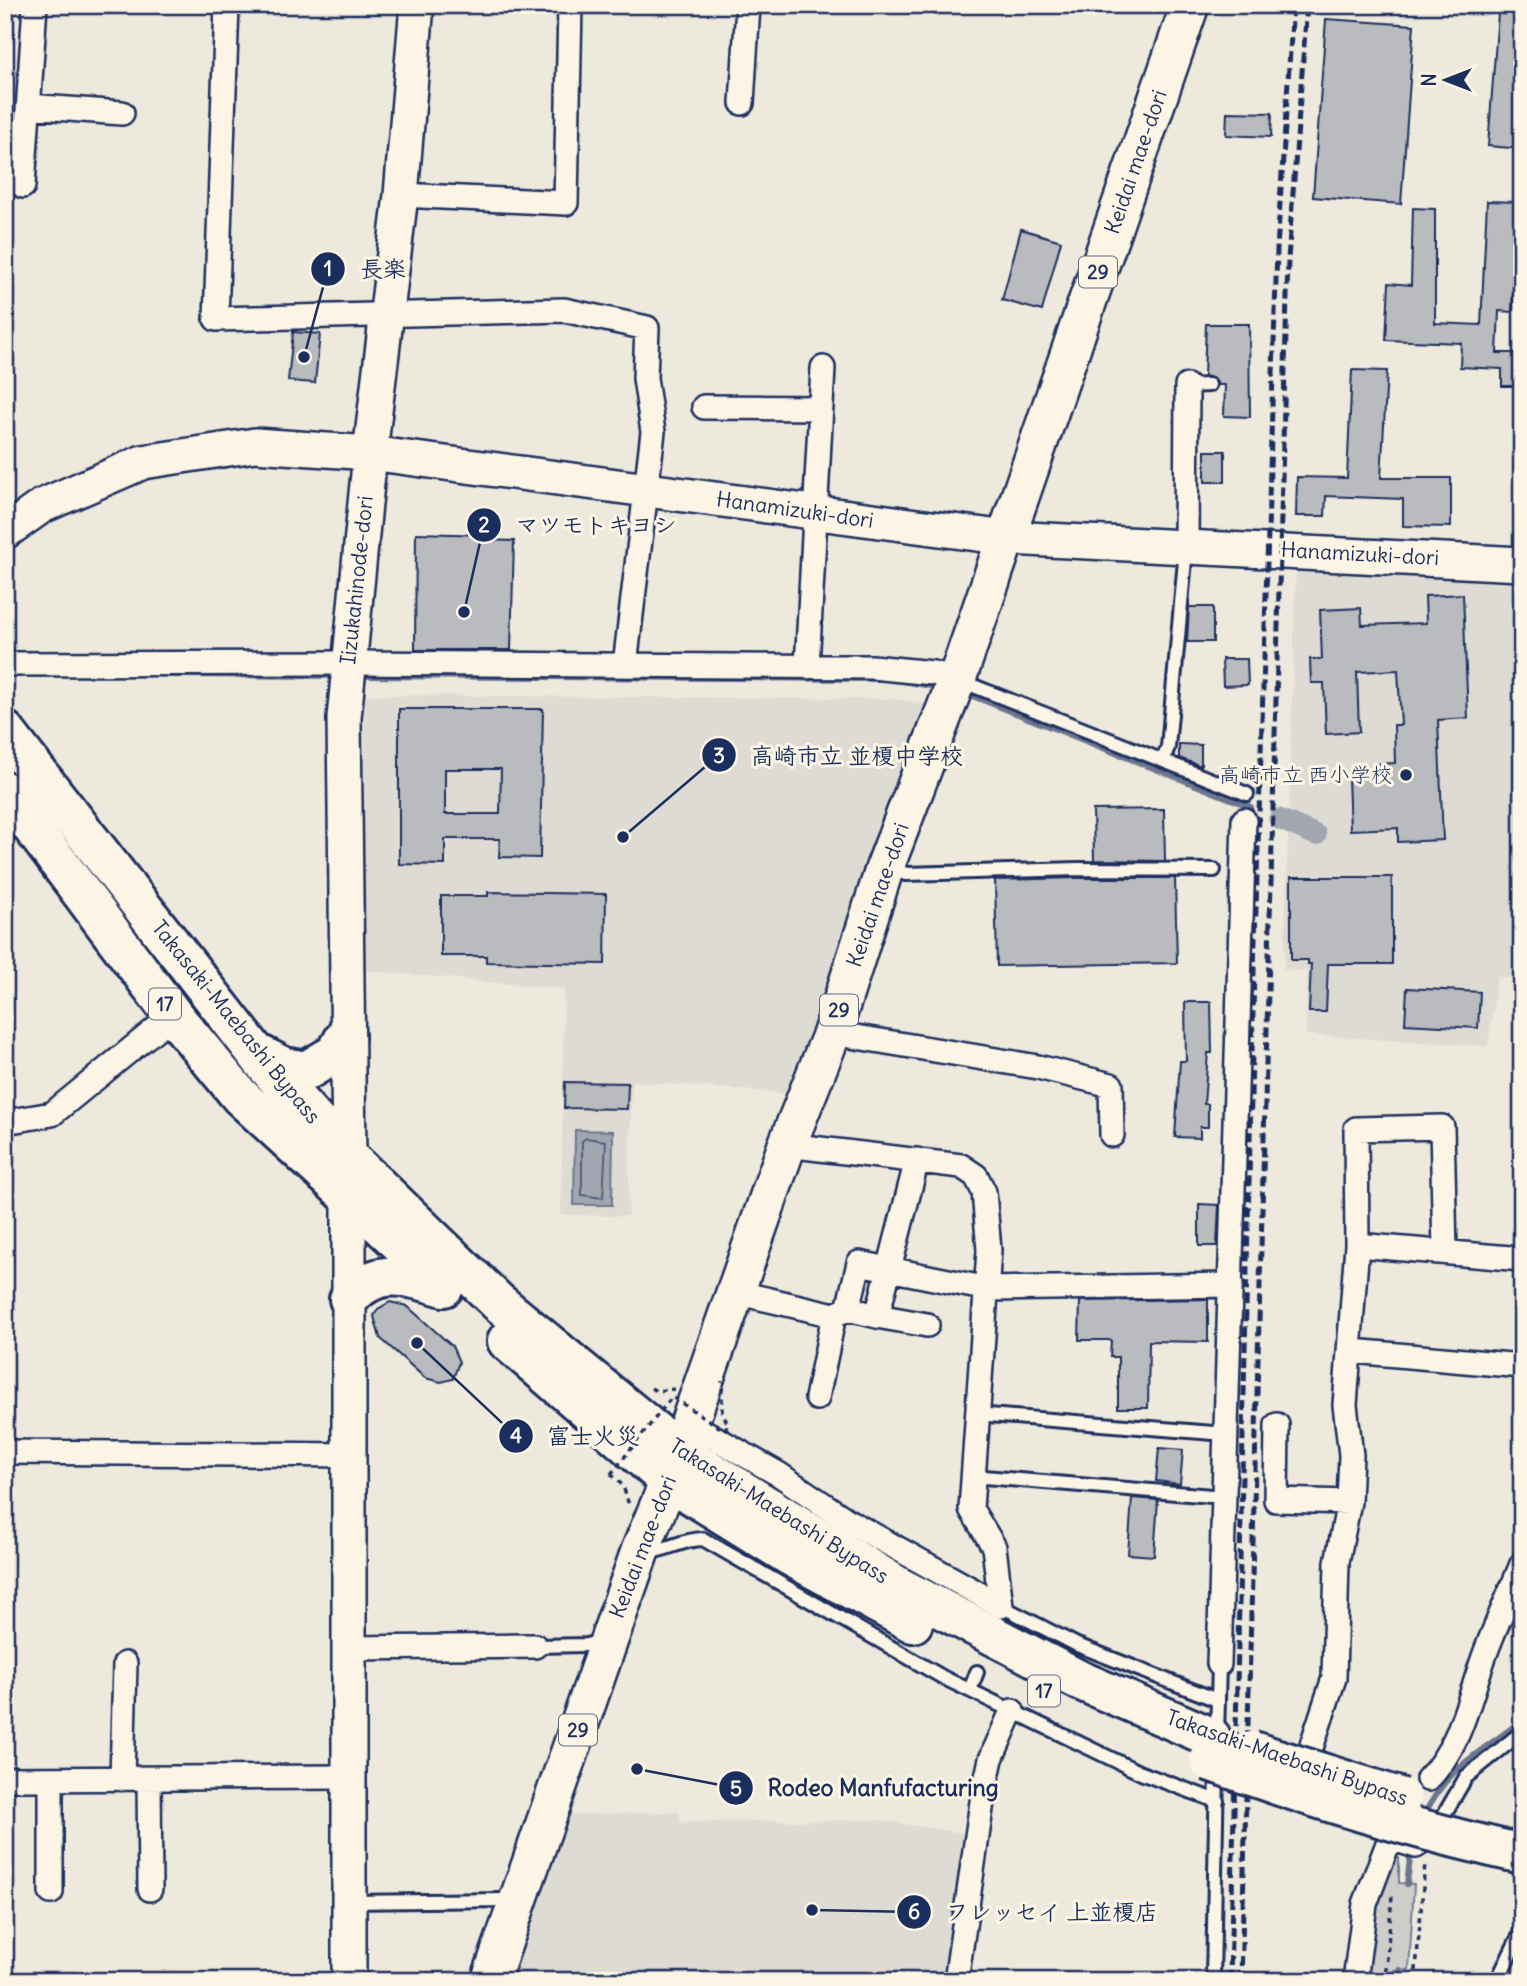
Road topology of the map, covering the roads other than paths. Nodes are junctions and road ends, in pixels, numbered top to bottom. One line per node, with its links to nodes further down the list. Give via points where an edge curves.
1 (35, 5): 8 (street)
2 (227, 5): 12 (street, via 216,319)
3 (417, 5): 11 (street, Iizukahinode-dori)
4 (570, 5): 11 (street, via 566,203)
5 (748, 5): 7 (street)
6 (1190, 5): 21 (main road, Keidai mae-dori / 29)
7 (741, 103)
8 (29, 106): 9 (street); 10 (street)
9 (122, 113)
10 (23, 186)
11 (401, 195): 12 (street, Iizukahinode-dori)
12 (386, 316): 17 (street, Iizukahinode-dori); 18 (street, via 564,310 647,328 645,378 653,432)
13 (823, 368): 16 (street)
14 (1198, 386): 22 (street)
15 (704, 407): 16 (street)
16 (821, 408): 19 (street)
17 (370, 453): 18 (street, Hanamizuki-dori); 20 (street, Hanamizuki-dori, via 255,445 143,462 42,506); 24 (street, Iizukahinode-dori)
18 (646, 490): 19 (street, Hanamizuki-dori); 26 (street)
19 (815, 512): 21 (street, Hanamizuki-dori); 27 (street)
20 (5, 532)
21 (1007, 538): 22 (street, Hanamizuki-dori); 28 (main road, Keidai mae-dori / 29)
22 (1186, 545): 23 (street, Hanamizuki-dori); 30 (lane, via 1168,747)
23 (1522, 564)
24 (348, 663): 25 (street); 26 (street); 38 (street, Iizukahinode-dori, via 344,718)
25 (5, 664)
26 (625, 664): 27 (street)
27 (807, 667): 28 (street, via 933,673)
28 (957, 679): 30 (lane); 34 (main road, Keidai mae-dori / 29)
29 (5, 731): 39 (highway, Takasaki-Maebashi Bypass / 17)
30 (1163, 760): 32 (lane)
31 (5, 791): 36 (highway, Takasaki-Maebashi Bypass / 17)
32 (1247, 794)
33 (1244, 820): 50 (street)
34 (885, 867): 35 (lane, via 906,874); 37 (main road, Keidai mae-dori / 29)
35 (1214, 870)
36 (173, 1015): 40 (street, via 52,1114); 45 (highway, Takasaki-Maebashi Bypass / 17, via 240,1096)
37 (832, 1033): 41 (street, via 1038,1067 1111,1085); 42 (main road, Keidai mae-dori / 29)
38 (345, 1037): 39 (highway, via 336,1053 306,1070 284,1067); 43 (street, Iizukahinode-dori)
39 (256, 1052): 43 (highway, Takasaki-Maebashi Bypass / 17)
40 (5, 1122)
41 (1112, 1135)
42 (787, 1145): 44 (street); 53 (main road, Keidai mae-dori / 29)
43 (349, 1158): 45 (street, Iizukahinode-dori); 65 (highway, Takasaki-Maebashi Bypass / 17, via 498,1302)
44 (917, 1160): 49 (street); 52 (street, via 961,1166 976,1176 984,1192)
45 (348, 1197): 51 (highway, Takasaki-Maebashi Bypass / 17); 54 (street, Iizukahinode-dori)
46 (1357, 1245): 47 (street); 47 (street, via 1356,1129 1442,1127); 58 (street)
47 (1445, 1251): 48 (street)
48 (1522, 1259)
49 (890, 1268): 52 (street); 55 (street, via 859,1264); 56 (street)
50 (1231, 1286): 52 (street); 63 (street)
51 (450, 1289): 54 (highway, via 389,1275 366,1283); 65 (highway, Takasaki-Maebashi Bypass / 17, via 555,1384)
52 (988, 1289): 61 (street)
53 (734, 1293): 55 (street); 65 (main road, Keidai mae-dori / 29)
54 (349, 1300): 66 (street, Iizukahinode-dori)
55 (841, 1312): 56 (street); 60 (street)
56 (877, 1316): 57 (street)
57 (927, 1325)
58 (1352, 1351): 59 (street); 69 (street, via 1345,1405 1351,1454)
59 (1522, 1366)
60 (817, 1398)
61 (976, 1414): 63 (lane); 67 (street)
62 (1277, 1425): 69 (street, via 1276,1500)
63 (1226, 1434): 68 (street)
64 (5, 1452): 66 (street)
65 (679, 1452): 70 (main road, Keidai mae-dori / 29); 72 (street, via 780,1475); 83 (highway, Takasaki-Maebashi Bypass / 17, via 901,1588)
66 (349, 1454): 75 (street, Iizukahinode-dori)
67 (972, 1476): 68 (lane); 72 (street, via 971,1508 994,1547)
68 (1224, 1497): 77 (street)
69 (1349, 1502): 93 (street, via 1337,1562 1334,1678 1294,1801 1305,1813)
70 (640, 1551): 73 (main road, Keidai mae-dori / 29); 79 (lane, via 703,1539 877,1642)
71 (1522, 1564): 89 (street, via 1454,1743 1440,1767)
72 (1001, 1615): 80 (lane)
73 (609, 1638): 74 (lane, via 587,1645); 99 (main road, Keidai mae-dori / 29)
74 (535, 1646): 75 (street)
75 (348, 1648): 84 (street, Iizukahinode-dori)
76 (125, 1664): 87 (street)
77 (1219, 1664): 80 (lane)
78 (977, 1672): 79 (lane)
79 (970, 1690): 81 (lane)
80 (1217, 1700): 90 (lane)
81 (1012, 1711): 90 (lane, via 1141,1773); 103 (street, via 991,1759 983,1796)
82 (1522, 1732): 93 (lane, via 1466,1777 1441,1817)
83 (1210, 1749): 92 (highway, Takasaki-Maebashi Bypass / 17, bridge); 94 (highway, Takasaki-Maebashi Bypass / 17, bridge, via 1305,1797)
84 (349, 1777): 88 (street); 98 (street, Iizukahinode-dori)
85 (5, 1779): 86 (street)
86 (51, 1779): 87 (street); 97 (street)
87 (122, 1779): 88 (street)
88 (149, 1779): 96 (street)
89 (1419, 1785): 93 (lane)
90 (1217, 1801): 104 (lane)
91 (1412, 1810): 93 (lane)
92 (1522, 1828)
93 (1409, 1844): 95 (street); 105 (street, via 1365,1904)
94 (1522, 1854)
95 (1522, 1873)
96 (150, 1889)
97 (51, 1892)
98 (348, 1902): 99 (lane); 101 (street, Iizukahinode-dori)
99 (517, 1903): 102 (main road, Keidai mae-dori / 29)
100 (1522, 1930): 106 (lane)
101 (349, 1981)
102 (490, 1981)
103 (956, 1981)
104 (1213, 1981)
105 (1355, 1981)
106 (1497, 1981)

